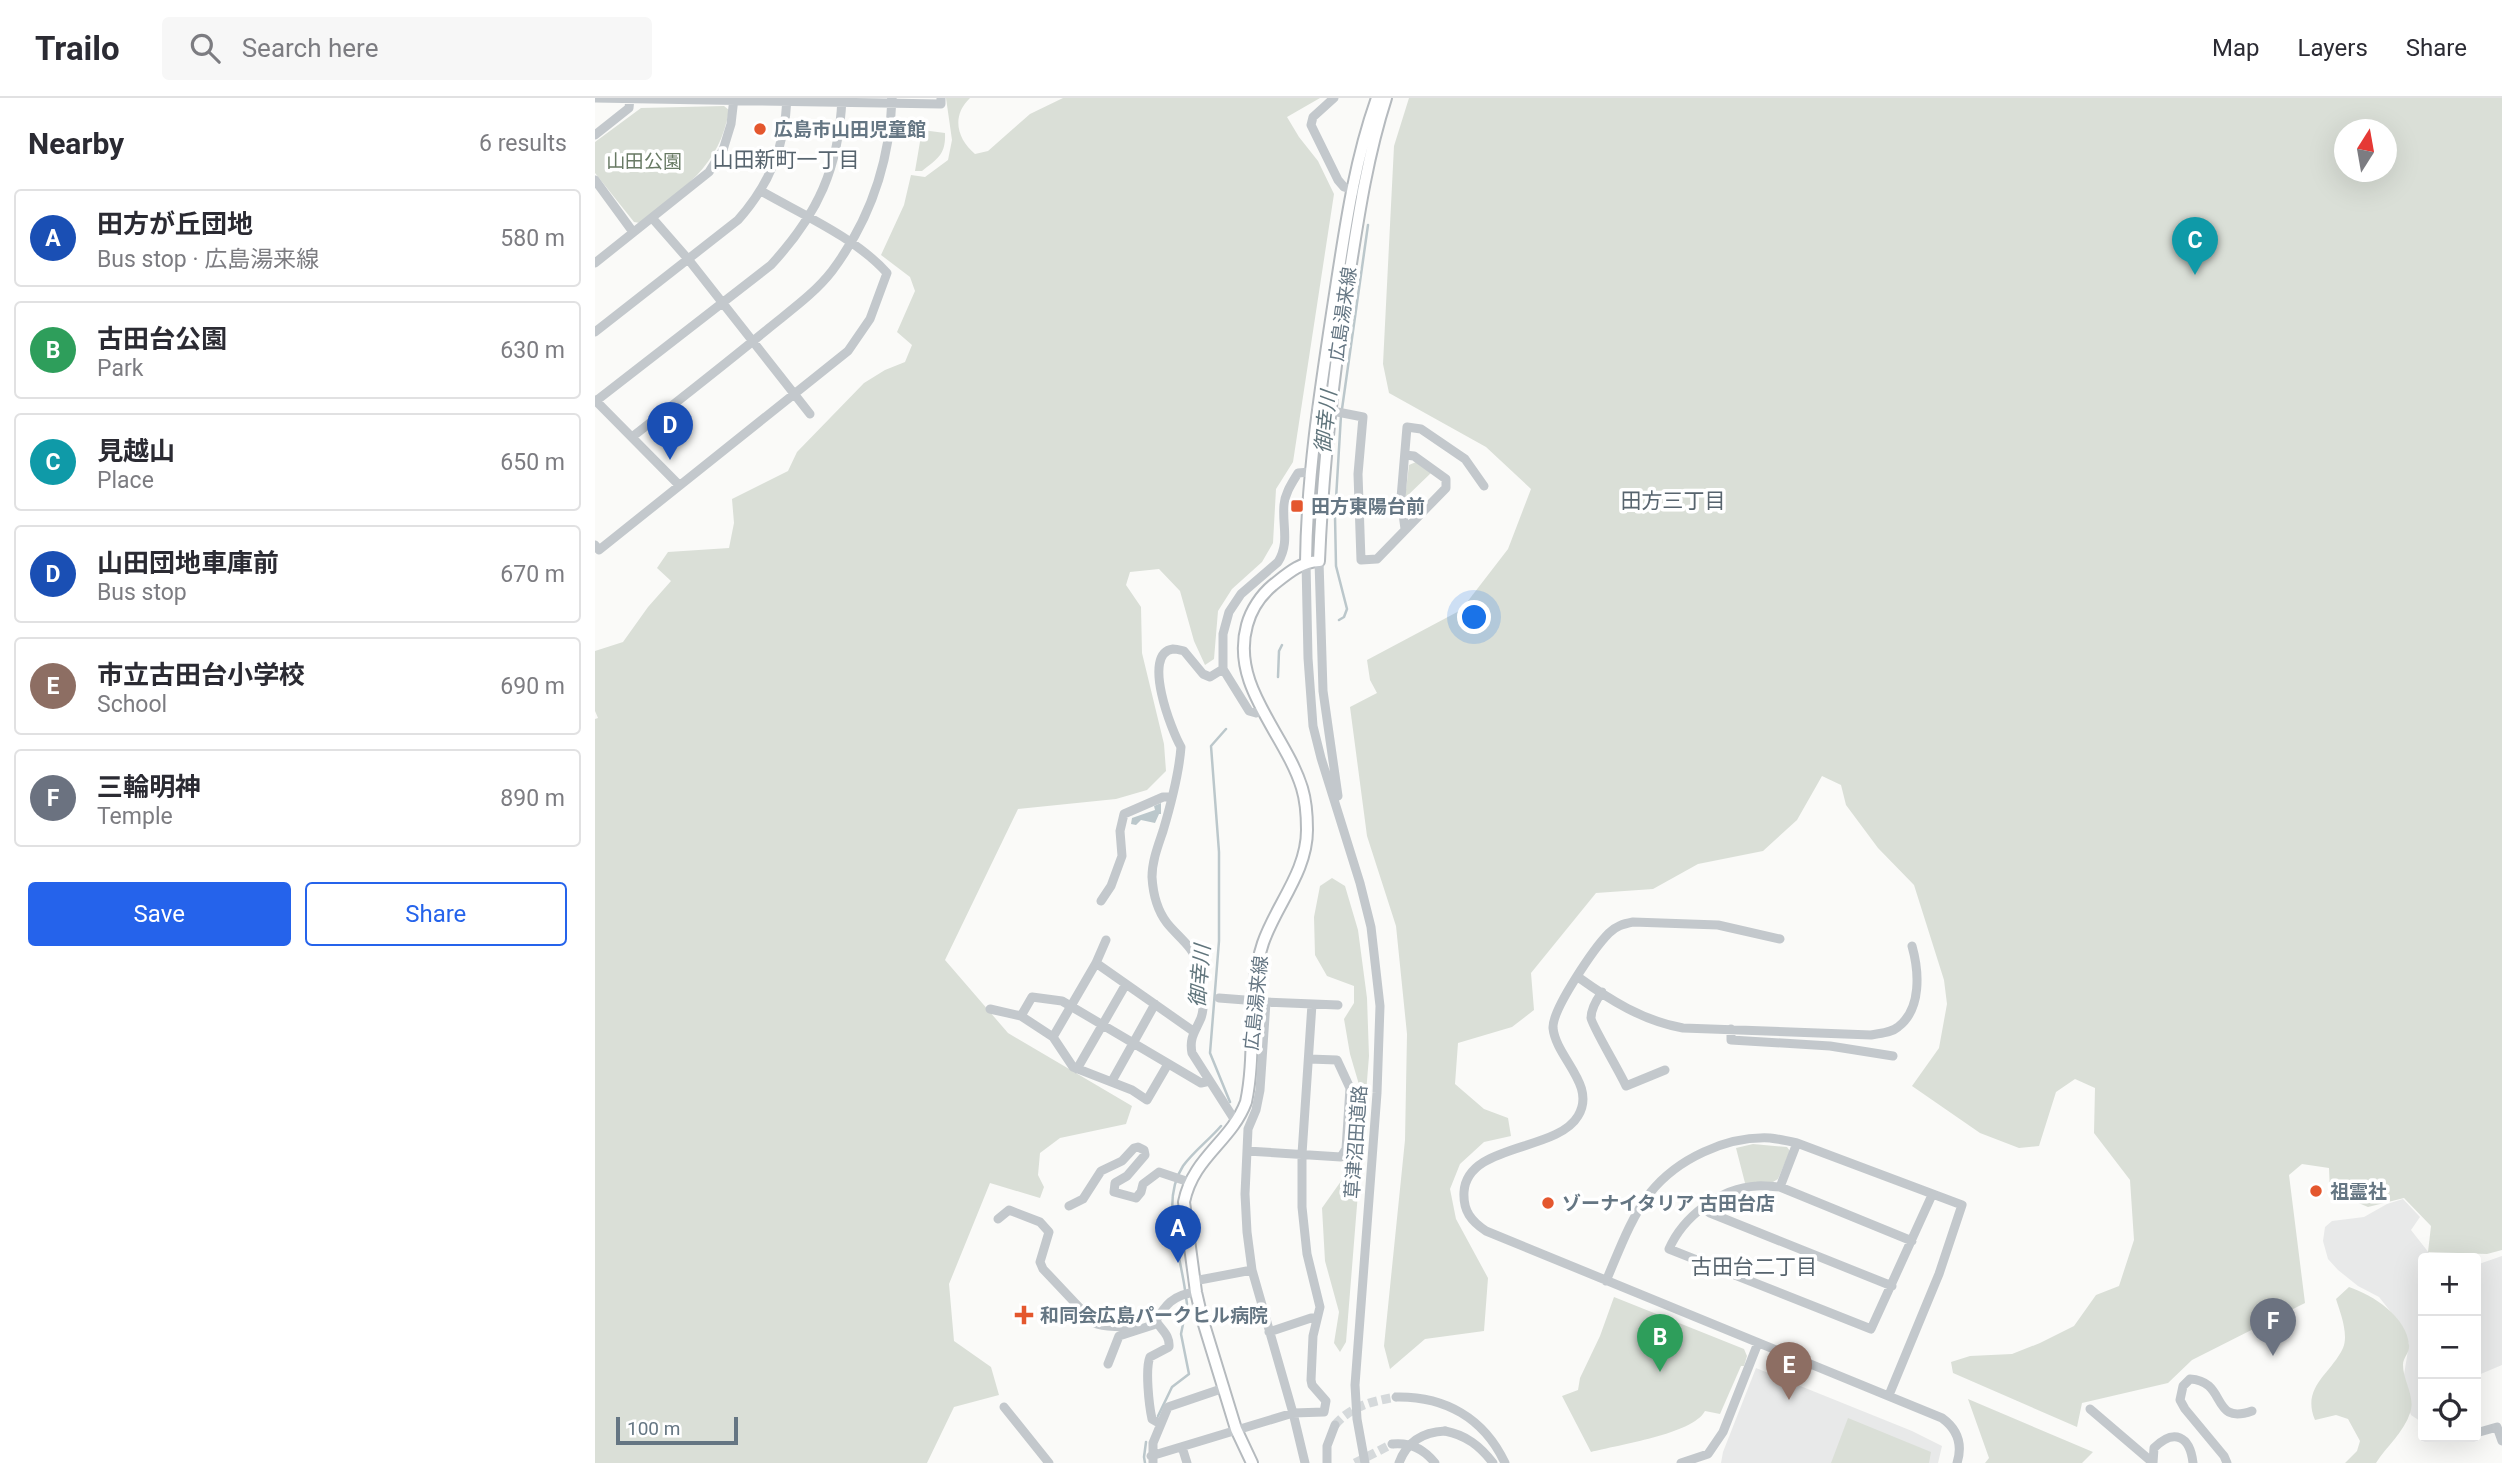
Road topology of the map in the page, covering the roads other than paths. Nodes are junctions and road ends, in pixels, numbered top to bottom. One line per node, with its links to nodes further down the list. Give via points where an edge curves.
1 (595, 98): 7 (street)
2 (683, 98): 7 (street); 8 (street)
3 (941, 98): 11 (street, via 941,104)
4 (1334, 98): 15 (street, via 1313,117 1311,125 1338,180)
5 (1377, 98): 15 (main road, 広島湯来線, via 1365,136)
6 (1386, 98): 15 (main road, 広島湯来線)
7 (630, 99): 12 (street, via 629,108)
8 (734, 99): 9 (street); 19 (street, via 723,150 709,172)
9 (787, 100): 10 (street); 14 (street, via 782,144)
10 (842, 100): 11 (street); 18 (street, via 830,174)
11 (892, 100): 21 (street, via 883,172)
12 (595, 135)
13 (595, 180): 16 (street)
14 (761, 191): 18 (street); 22 (street, via 738,220)
15 (1357, 191): 29 (main road, 広島湯来線); 30 (main road, 広島湯来線)
16 (604, 193): 17 (street); 20 (street)
17 (595, 201)
18 (807, 218): 21 (street); 24 (street, via 771,265)
19 (653, 219): 20 (street); 22 (street)
20 (633, 232): 23 (street)
21 (850, 243): 26 (street, via 812,293); 27 (street, via 887,273 881,290 870,319 848,351)
22 (688, 259): 24 (street); 25 (street)
23 (595, 263)
24 (721, 303): 26 (street); 28 (street)
25 (597, 327)
26 (752, 343): 27 (street); 32 (street)
27 (795, 396): 31 (street); 35 (street)
28 (595, 400): 32 (street)
29 (1317, 408): 30 (street); 34 (main road, 広島湯来線)
30 (1330, 410): 37 (street, via 1363,416 1358,474 1361,560 1377,559); 39 (main road, 広島湯来線)
31 (810, 414)
32 (632, 437): 35 (street)
33 (1405, 455): 36 (street, via 1407,427 1421,429 1465,459); 37 (street, via 1401,498); 37 (street, via 1414,456 1446,479 1446,488)
34 (1310, 472): 40 (main road, 広島湯来線); 41 (street, via 1298,473 1286,494 1286,534 1278,562 1241,594 1229,612 1223,634)
35 (679, 485): 38 (street, via 600,550)
36 (1484, 486)
37 (1405, 529)
38 (595, 545)
39 (1318, 561): 40 (main road); 44 (street, via 1323,691)
40 (1306, 562): 42 (main road, 広島湯来線, via 1268,589 1249,618 1244,660); 44 (street, via 1313,726)
41 (1223, 669): 42 (street, via 1249,711); 43 (street, via 1210,677 1184,651 1173,649 1160,663 1158,674 1171,731 1181,747)
42 (1262, 711): 73 (main road, 広島湯来線, via 1301,787 1307,832 1299,871 1272,921 1259,958 1248,1096)
43 (1171, 797): 45 (street, via 1124,814 1122,856); 63 (street, via 1152,878 1157,907 1198,964 1203,1006)
44 (1344, 826): 115 (street, 草津沼田道路, via 1370,927 1380,1006 1355,1385)
45 (1101, 901)
46 (1780, 939): 50 (street, via 1718,925 1633,922 1608,933)
47 (1106, 940): 49 (street)
48 (1912, 946): 62 (street, via 1918,974 1915,994 1898,1027 1871,1035)
49 (1096, 963): 51 (street); 57 (street)
50 (1578, 977): 52 (street); 85 (street, via 1556,1010 1553,1023 1557,1042 1583,1091 1579,1115 1564,1130 1473,1170 1465,1183 1464,1203 1471,1221 1486,1231)
51 (1126, 984): 55 (street); 61 (street)
52 (1602, 992): 62 (street, via 1635,1014 1665,1025); 70 (street, via 1591,1017 1593,1026 1626,1086)
53 (1219, 998): 54 (street)
54 (1245, 1000)
55 (1155, 1004): 63 (street); 65 (street)
56 (1311, 1004): 58 (street); 67 (street); 75 (street, via 1264,1002 1260,1090 1248,1129)
57 (1070, 1005): 60 (street, via 1032,997); 61 (street); 64 (street)
58 (1338, 1005)
59 (990, 1010): 60 (street)
60 (1021, 1016): 64 (street)
61 (1103, 1026): 65 (street); 69 (street)
62 (1731, 1029): 66 (street, via 1731,1041 1830,1046)
63 (1193, 1031): 72 (street, via 1192,1054)
64 (1053, 1037): 69 (street)
65 (1134, 1044): 68 (street); 71 (street)
66 (1893, 1056)
67 (1308, 1059): 76 (street); 76 (street, via 1337,1060 1350,1088 1346,1149 1341,1157)
68 (1168, 1063): 71 (street, via 1147,1100); 72 (street, via 1202,1083)
69 (1077, 1069): 71 (street)
70 (1665, 1070)
71 (1112, 1081)
72 (1210, 1081): 73 (street)
73 (1236, 1122): 77 (main road, 広島湯来線)
74 (1797, 1143): 78 (street); 79 (street); 85 (street, via 1770,1138 1727,1144 1673,1170 1640,1208)
75 (1247, 1151): 76 (street); 84 (street, via 1245,1194)
76 (1302, 1154): 88 (street, via 1302,1207 1320,1307)
77 (1189, 1182): 80 (street, via 1159,1172 1143,1184 1136,1198 1114,1192 1115,1183 1145,1155 1138,1147 1101,1171 1083,1199); 87 (main road, 広島湯来線, via 1184,1210)
78 (1780, 1187): 81 (street, via 1742,1188); 83 (street)
79 (1932, 1195): 83 (street); 95 (street, via 1962,1205)
80 (1069, 1206)
81 (1703, 1208): 86 (street); 86 (street, via 1675,1235 1669,1249 1871,1329)
82 (998, 1219): 90 (street, via 1009,1210 1040,1222 1049,1233 1040,1262 1043,1269 1094,1323)
83 (1912, 1241): 86 (street)
84 (1252, 1270): 87 (street); 91 (street)
85 (1606, 1281): 92 (street)
86 (1892, 1286)
87 (1195, 1287): 89 (street, via 1161,1310); 94 (main road, 広島湯来線)
88 (1317, 1318): 91 (street); 100 (street, via 1311,1380 1326,1407 1324,1412)
89 (1156, 1321): 90 (street); 101 (street, via 1170,1341 1169,1347 1147,1363 1151,1419)
90 (1136, 1330): 93 (street, via 1119,1336)
91 (1269, 1332): 100 (street)
92 (1758, 1343): 95 (street); 110 (street, via 1723,1432 1708,1454)
93 (1108, 1364)
94 (1224, 1388): 101 (street, via 1168,1407); 103 (main road, 広島湯来線)
95 (1889, 1395): 120 (street, via 1950,1424 1959,1440)
96 (1396, 1397): 119 (street, via 1433,1400 1464,1413 1491,1438)
97 (1004, 1407): 111 (street)
98 (2090, 1409): 121 (street)
99 (2252, 1411): 123 (street, via 2230,1414 2201,1379 2190,1379 2183,1386 2180,1399 2185,1409)
100 (1293, 1413): 103 (street); 114 (street)
101 (1160, 1423): 108 (street)
102 (1335, 1425): 109 (street)
103 (1236, 1429): 107 (street); 113 (main road, 広島湯来線)
104 (2481, 1432): 105 (street, via 2497,1427)
105 (2502, 1441)
106 (1392, 1444): 117 (street, via 1411,1445)
107 (1182, 1447): 108 (street); 112 (street)
108 (1152, 1460)
109 (1326, 1460)
110 (1686, 1462)
111 (1049, 1463)
112 (1187, 1463)
113 (1252, 1463)
114 (1305, 1463)
115 (1365, 1463)
116 (1399, 1463): 118 (street, bridge, via 1414,1440 1445,1431 1475,1443)
117 (1435, 1463)
118 (1493, 1463)
119 (1505, 1463)
120 (1957, 1463)
121 (2153, 1463): 122 (street, via 2154,1448 2163,1439 2176,1436 2185,1440)
122 (2193, 1463)
123 (2227, 1463)

